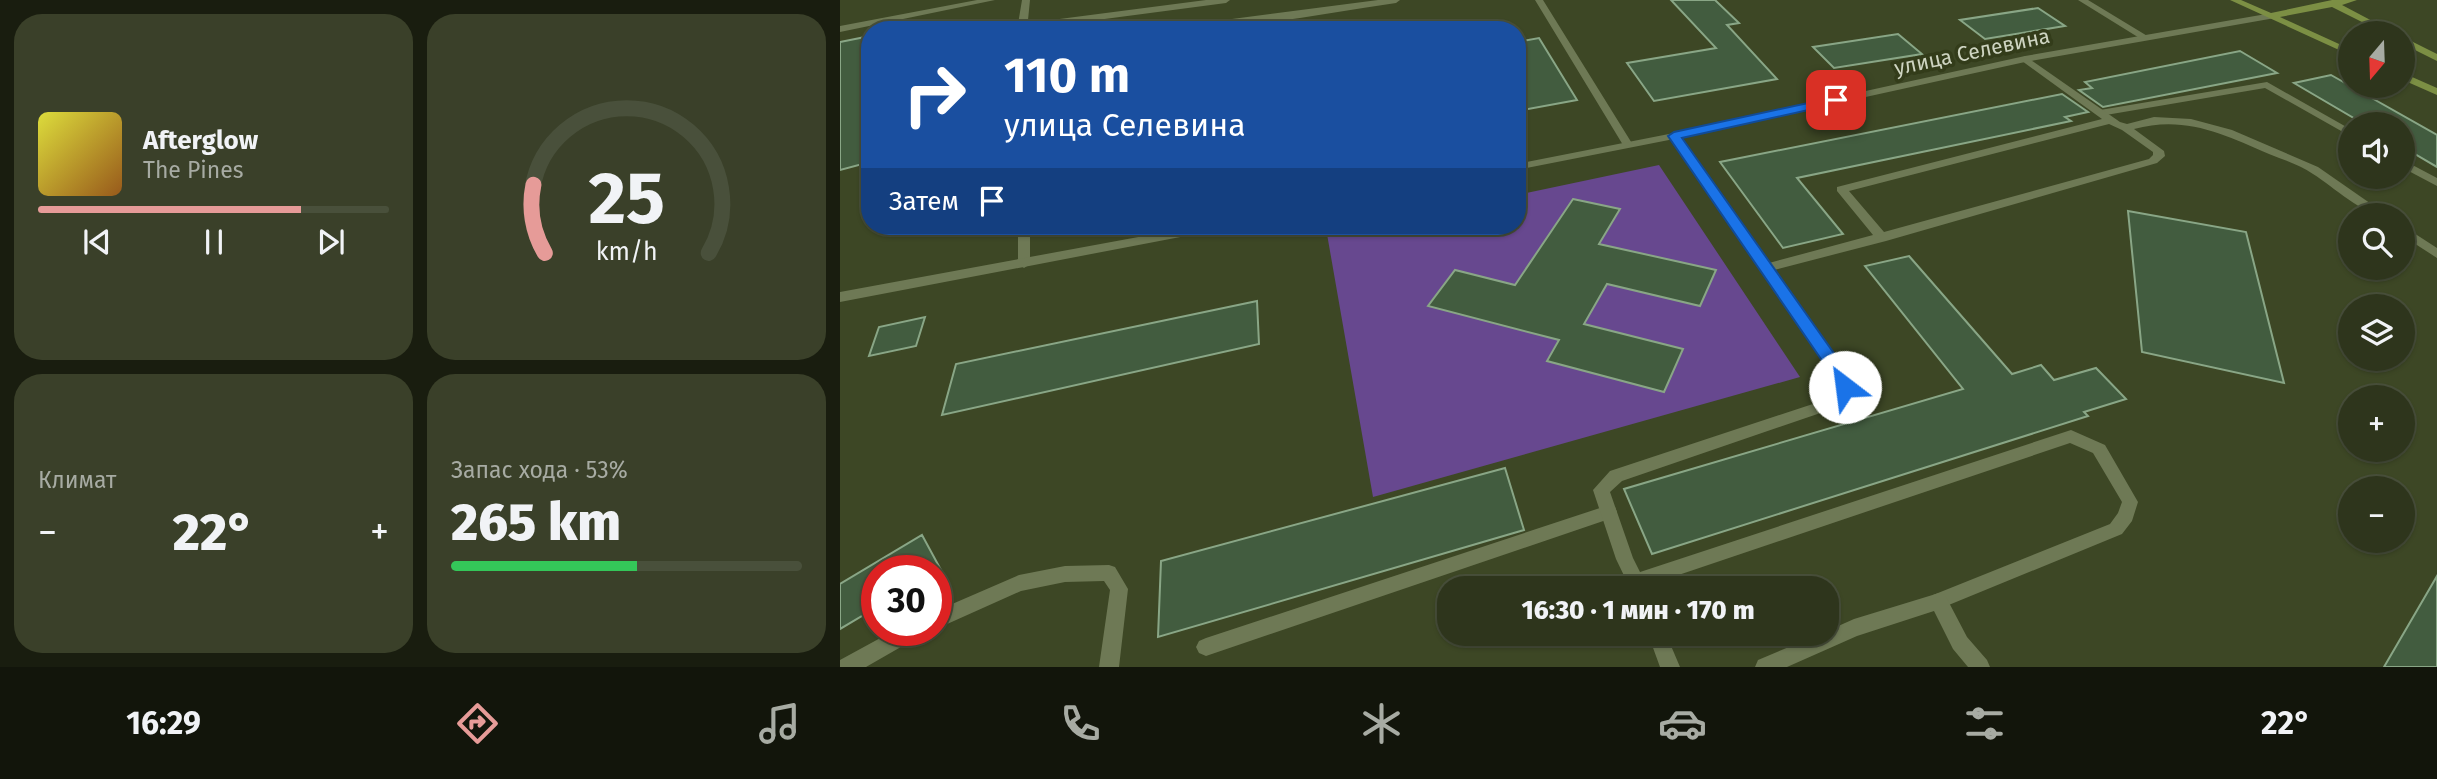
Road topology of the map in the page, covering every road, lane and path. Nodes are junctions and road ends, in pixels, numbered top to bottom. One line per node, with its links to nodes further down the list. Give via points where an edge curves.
1 (991, 0): 11 (street)
2 (1026, 0): 12 (street)
3 (1226, 0): 13 (street)
4 (1396, 0): 14 (street)
5 (1539, 0): 29 (street)
6 (2082, 0): 18 (street)
7 (2234, 0): 10 (main road)
8 (2353, 0): 9 (main road)
9 (2329, 2): 10 (main road); 15 (main road)
10 (2272, 16): 18 (street, улица Селевина); 19 (main road)
11 (882, 21)
12 (1022, 21)
13 (1072, 21)
14 (1249, 21)
15 (2366, 21)
16 (861, 25): 17 (street)
17 (840, 29)
18 (2144, 37): 22 (street, улица Селевина)
19 (2338, 46)
20 (2415, 46): 21 (main road)
21 (2437, 58)
22 (2025, 59): 25 (street); 28 (street, улица Селевина)
23 (2415, 82): 24 (main road)
24 (2437, 92)
25 (2105, 116): 26 (street, via 2267,85); 27 (street); 36 (street, via 1841,189)
26 (2338, 126)
27 (2126, 128): 33 (street, via 2154,120 2192,122 2228,132 2314,169); 36 (street, via 2159,156)
28 (1674, 136): 29 (street, улица Селевина); 40 (street)
29 (1628, 145): 30 (street, улица Селевина)
30 (1526, 165)
31 (2415, 170): 32 (street)
32 (2437, 183)
33 (2364, 203)
34 (1024, 235): 39 (street)
35 (1171, 235): 39 (street)
36 (1882, 238): 40 (street)
37 (2415, 238): 38 (street)
38 (2437, 254)
39 (1024, 264): 41 (street)
40 (1764, 268): 42 (street, via 1844,380 1841,394 1833,403 1616,476 1601,490)
41 (840, 297)
42 (1609, 512): 43 (street); 49 (street)
43 (1634, 576)
44 (1664, 576): 45 (street, via 2071,436 2099,449 2130,502 2116,528)
45 (1939, 601): 53 (street, via 1854,628); 54 (street, via 1960,643)
46 (952, 613): 51 (street, via 1019,583 1065,574 1109,573 1119,589)
47 (884, 646): 50 (street)
48 (1662, 646): 52 (street)
49 (1206, 647)
50 (847, 667)
51 (1109, 667)
52 (1670, 667)
53 (1765, 667)
54 (1980, 667)

